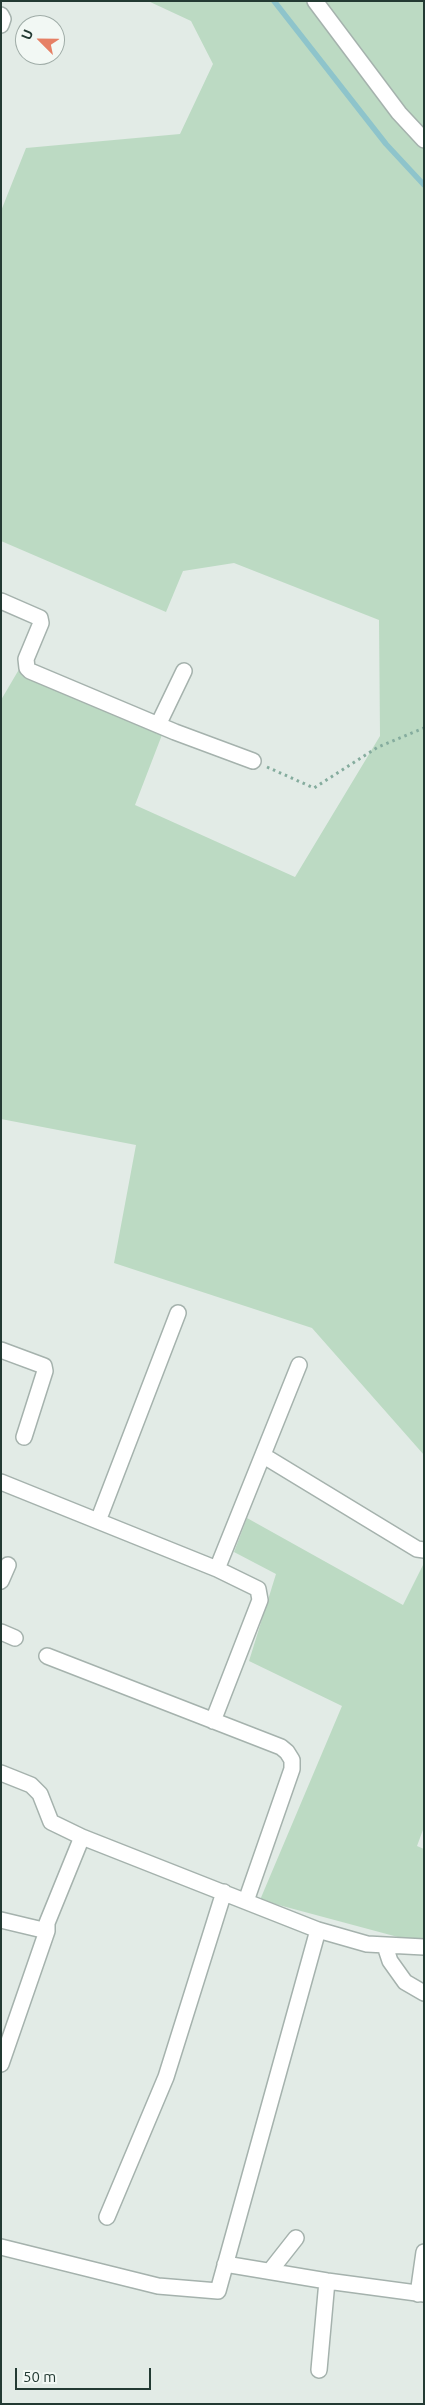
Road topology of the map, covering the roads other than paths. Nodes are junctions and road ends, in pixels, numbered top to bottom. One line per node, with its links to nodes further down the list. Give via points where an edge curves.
1 (315, 1): 4 (street, via 399,113)
2 (1, 15): 3 (street, via 4,19)
3 (1, 25)
4 (424, 140)
5 (1, 601): 7 (street, via 41,620 26,659 30,671)
6 (184, 671): 7 (street)
7 (158, 725): 8 (street)
8 (253, 761)
9 (178, 1313): 15 (street)
10 (1, 1350): 12 (street, via 44,1366 45,1372)
11 (300, 1365): 13 (street)
12 (24, 1437)
13 (264, 1456): 16 (street, via 417,1549); 18 (street)
14 (1, 1482): 15 (street)
15 (98, 1521): 18 (street)
16 (424, 1550)
17 (8, 1565): 19 (street)
18 (217, 1569): 21 (street, via 254,1586 260,1600)
19 (1, 1581)
20 (47, 1656): 21 (street)
21 (213, 1721): 25 (street, via 281,1747 292,1760 292,1769)
22 (1, 1773): 23 (street, via 31,1785 40,1794 51,1822)
23 (82, 1837): 24 (street); 28 (street, via 47,1923)
24 (224, 1892): 25 (street); 33 (street, via 166,2077)
25 (246, 1901): 27 (street)
26 (1, 1920): 28 (street)
27 (318, 1930): 29 (street); 37 (street)
28 (47, 1931): 32 (street)
29 (385, 1946): 30 (street); 31 (street, via 390,1961 405,1982)
30 (424, 1947)
31 (424, 1993)
32 (1, 2064)
33 (107, 2216)
34 (296, 2238): 38 (street)
35 (1, 2247): 37 (street, via 158,2286 216,2292)
36 (424, 2252): 40 (street)
37 (225, 2264): 38 (street)
38 (270, 2271): 39 (street)
39 (327, 2281): 40 (street); 41 (street)
40 (421, 2294)
41 (319, 2370)

